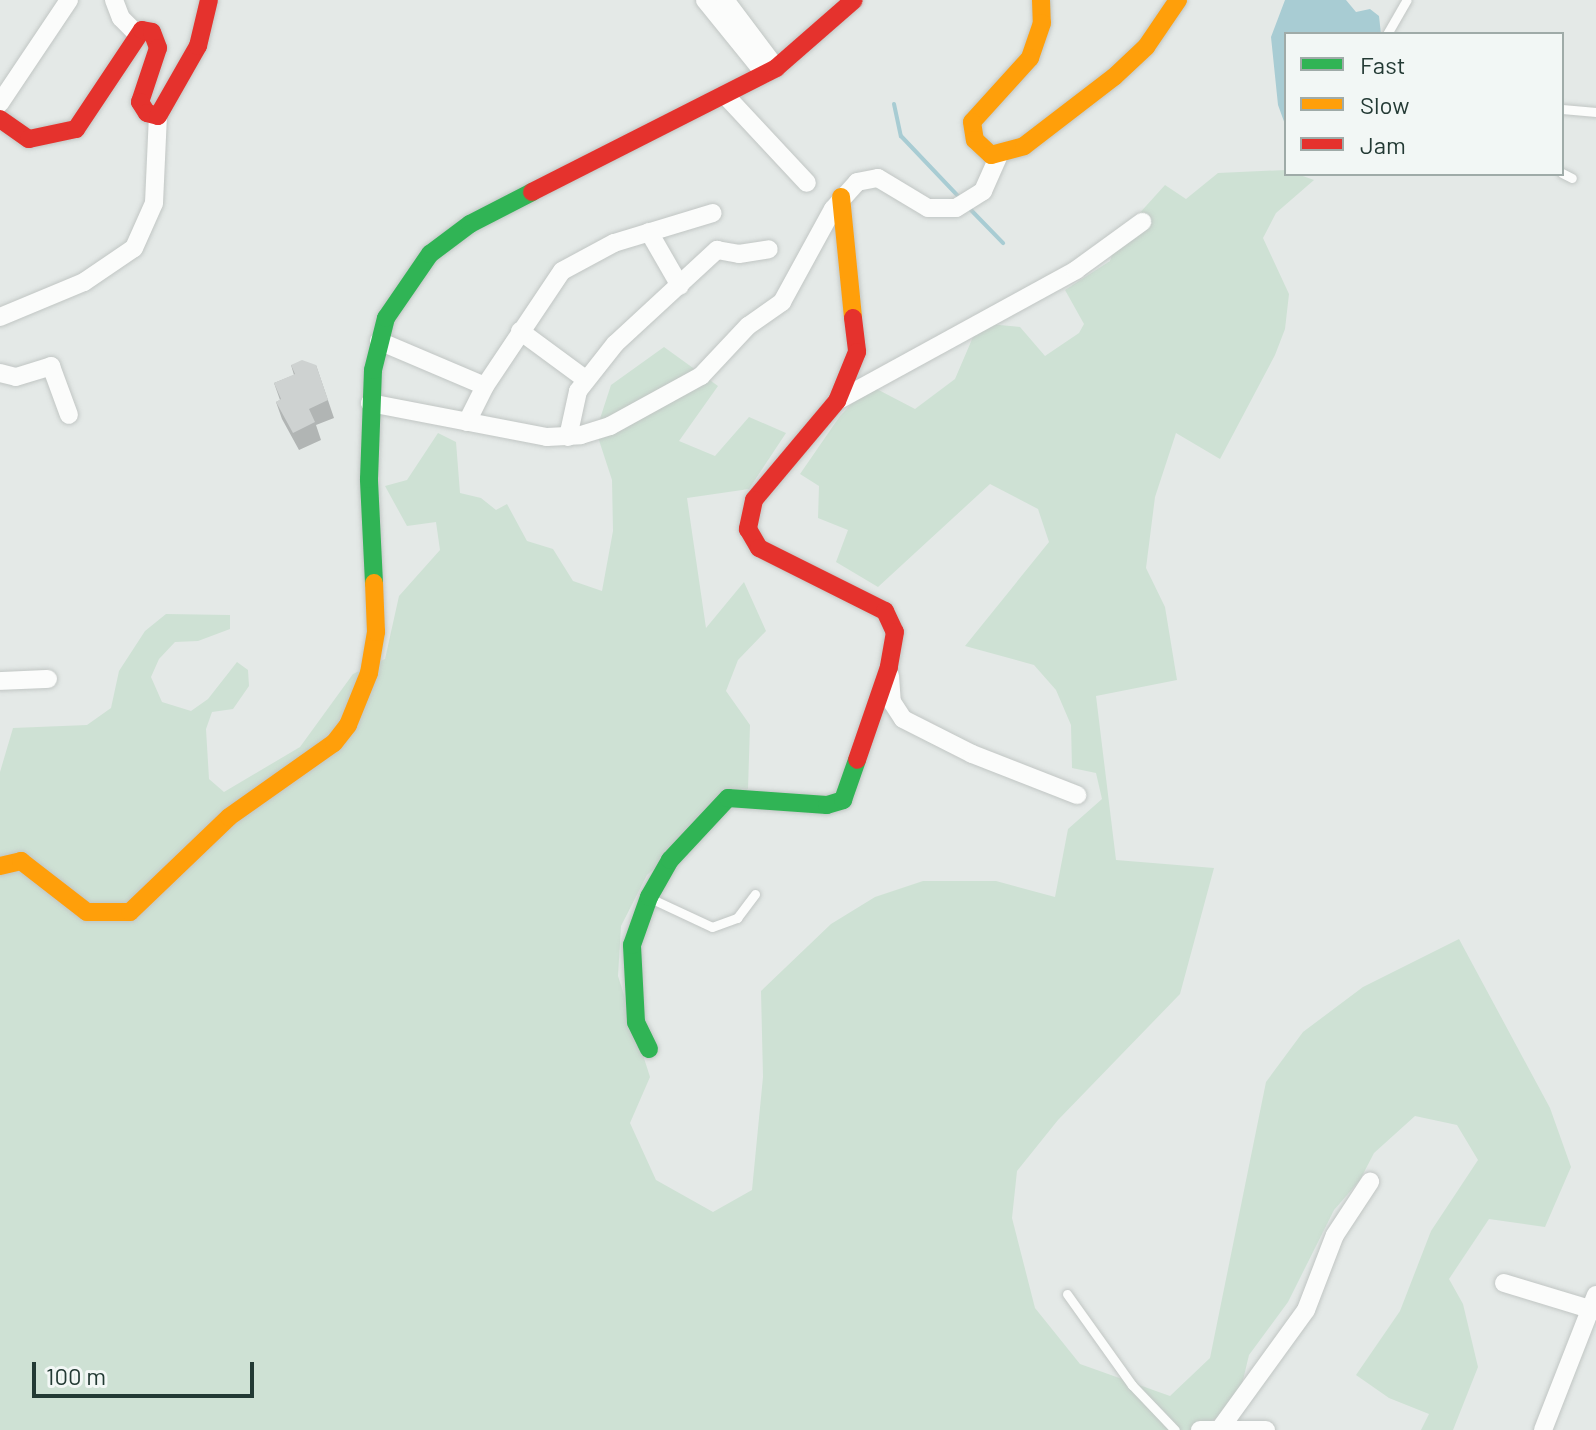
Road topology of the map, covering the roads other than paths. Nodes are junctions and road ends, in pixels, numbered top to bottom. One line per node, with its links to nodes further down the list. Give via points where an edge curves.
1 (69, 0): 14 (street)
2 (114, 0): 11 (street, via 121,18)
3 (209, 0): 17 (street, via 198,46)
4 (705, 0): 12 (street)
5 (725, 0): 12 (street)
6 (854, 0): 12 (street, via 821,34)
7 (1041, 0): 19 (street, via 1042,23 1030,58 972,122 979,146)
8 (1178, 0): 19 (street, via 1146,47 1114,77 1024,146)
9 (1407, 0): 10 (lane)
10 (1388, 32)
11 (136, 33): 17 (street, via 147,30 156,39 157,59 140,102 147,113); 18 (street, via 76,129 38,139)
12 (771, 71): 13 (street)
13 (725, 95): 20 (street); 29 (street, via 470,224 430,254 411,277)
14 (0, 103)
15 (1564, 109): 16 (lane)
16 (1596, 112)
17 (158, 116): 27 (street, via 154,203 134,248 84,282)
18 (4, 128)
19 (998, 157): 21 (street, via 983,191 963,204 928,208 878,178 857,182)
20 (807, 183)
21 (841, 197): 33 (street, via 839,221 857,352); 37 (street, via 789,295 748,326 701,376 610,426)
22 (713, 213): 24 (street)
23 (1142, 222): 33 (street, via 1076,270)
24 (649, 232): 26 (street); 28 (street, via 614,243 562,271)
25 (769, 249): 26 (street, via 739,254 717,250)
26 (680, 286): 31 (street, via 615,344)
27 (0, 317)
28 (520, 331): 31 (street); 32 (street)
29 (379, 341): 32 (street); 34 (street)
30 (0, 373): 35 (street, via 16,377 51,366)
31 (585, 379): 37 (street, via 570,413)
32 (485, 386): 36 (street)
33 (837, 401): 38 (street, via 754,500 748,529)
34 (370, 403): 36 (street); 44 (street, via 376,632 369,673 348,725 334,743 229,817 130,912 87,912 21,861)
35 (69, 415)
36 (467, 422): 37 (street)
37 (568, 437)
38 (753, 543): 39 (street); 40 (street, via 885,611 895,632)
39 (752, 564)
40 (889, 667): 43 (street, via 892,702 903,719 972,754); 46 (street, via 843,800 827,805 728,798 670,860)
41 (48, 679): 42 (street)
42 (0, 681)
43 (1077, 795)
44 (0, 866)
45 (755, 894): 46 (lane, via 737,918 712,927)
46 (649, 897): 47 (street, via 635,927 630,967 636,1022)
47 (649, 1049)
48 (1370, 1182): 52 (street, via 1335,1235 1306,1310)
49 (1504, 1283): 51 (street)
50 (1067, 1294): 53 (lane, via 1132,1385)
51 (1594, 1305): 56 (street)
52 (1222, 1426): 54 (street); 55 (street)
53 (1175, 1430)
54 (1200, 1430)
55 (1266, 1430)
56 (1543, 1430)

